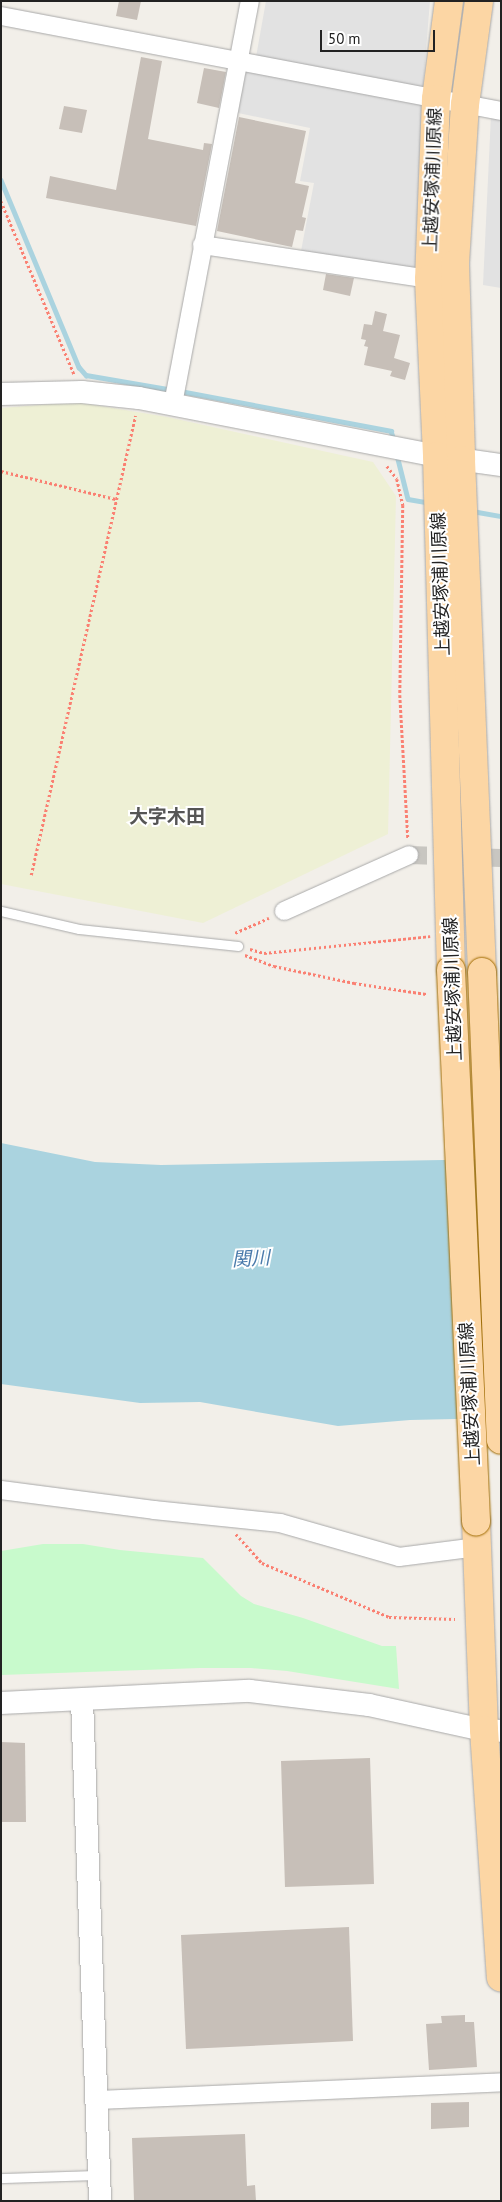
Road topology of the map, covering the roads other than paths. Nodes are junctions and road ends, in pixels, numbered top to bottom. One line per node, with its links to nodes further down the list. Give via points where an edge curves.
1 (250, 1): 5 (street)
2 (449, 1): 6 (main road, 上越安塚浦川原線)
3 (479, 1): 7 (main road, 上越安塚浦川原線)
4 (1, 16): 5 (street)
5 (238, 59): 6 (street); 9 (street)
6 (436, 99): 7 (street); 10 (main road, 上越安塚浦川原線)
7 (465, 104): 8 (street); 13 (main road, 上越安塚浦川原線, via 455,264)
8 (501, 111)
9 (202, 245): 10 (street); 12 (street)
10 (429, 279): 13 (main road, 上越安塚浦川原線)
11 (1, 394): 12 (street, via 82,392)
12 (173, 404): 13 (street)
13 (449, 458): 14 (street); 19 (main road, 上越安塚浦川原線, bridge, via 482,972); 21 (main road, 上越安塚浦川原線, bridge, via 450,934)
14 (501, 465)
15 (409, 855): 17 (street)
16 (1, 911): 18 (lane, via 79,929)
17 (284, 911)
18 (238, 946)
19 (501, 1440)
20 (1, 1490): 21 (street, via 280,1523 398,1557)
21 (476, 1534): 24 (main road, 上越安塚浦川原線)
22 (82, 1700): 23 (street); 24 (street, via 250,1691 369,1705); 27 (street)
23 (1, 1702)
24 (493, 1730): 25 (main road, 上越安塚浦川原線)
25 (501, 1977)
26 (501, 2082): 27 (street)
27 (96, 2100): 28 (street)
28 (99, 2175): 29 (lane); 30 (street)
29 (1, 2178)
30 (100, 2201)

